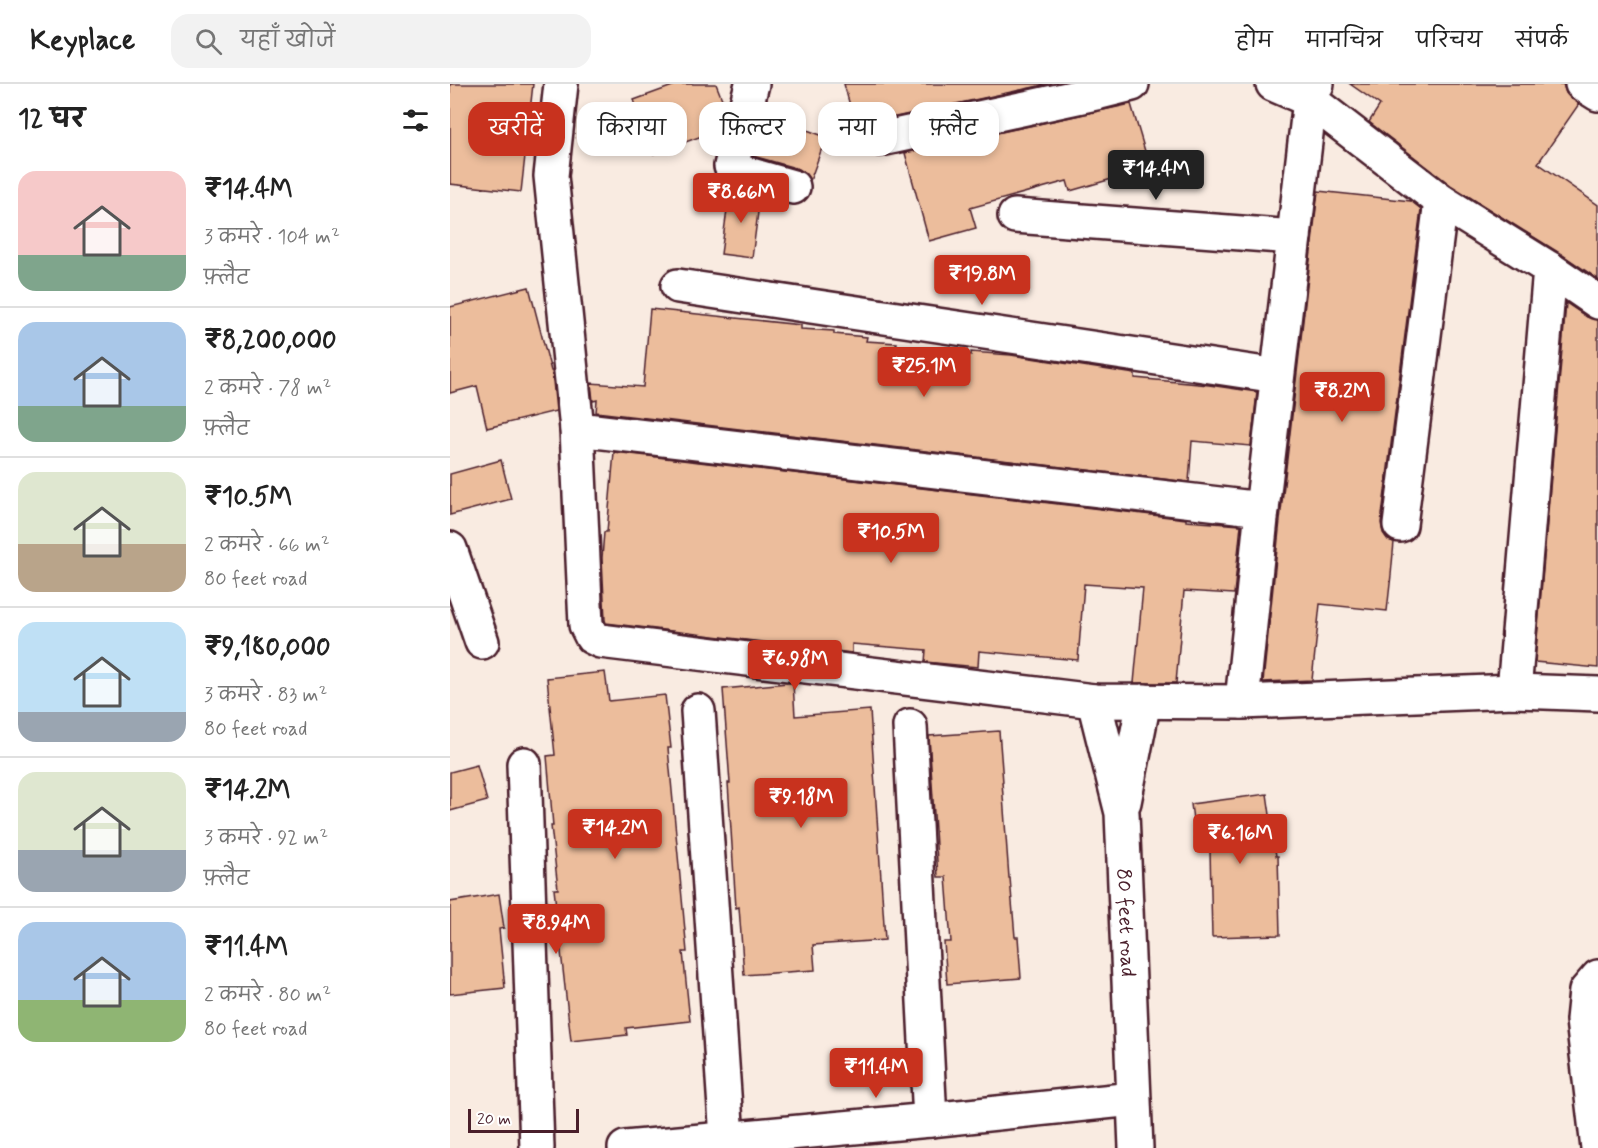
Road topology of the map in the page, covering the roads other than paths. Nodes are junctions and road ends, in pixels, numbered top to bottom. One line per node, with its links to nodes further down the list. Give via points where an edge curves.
1 (561, 84): 17 (street, via 551,176)
2 (752, 84): 9 (street, via 731,166)
3 (1132, 84): 8 (street)
4 (1273, 84): 6 (street)
5 (1582, 84): 7 (street)
6 (1313, 92): 10 (street); 12 (street)
7 (1598, 94)
8 (897, 135)
9 (793, 187)
10 (1441, 201): 13 (street); 19 (street)
11 (1015, 216): 12 (street)
12 (1294, 237): 16 (street)
13 (1551, 269): 15 (street); 22 (street)
14 (678, 286): 16 (street)
15 (1598, 302)
16 (1277, 376): 18 (street)
17 (577, 429): 18 (street); 24 (street, via 586,625 592,637 694,654)
18 (1262, 509): 26 (street)
19 (1400, 525)
20 (450, 549): 21 (street)
21 (482, 642)
22 (1514, 691): 23 (street); 26 (street)
23 (1598, 694)
24 (1094, 701): 25 (street); 30 (street, 80 feet road)
25 (1144, 701): 26 (street); 30 (street)
26 (1242, 702)
27 (699, 711): 34 (street)
28 (910, 726): 33 (street)
29 (524, 764): 35 (street)
30 (1122, 813): 32 (street, 80 feet road)
31 (1598, 977): 38 (street, via 1586,992 1583,1020)
32 (1133, 1099): 33 (street); 37 (street, 80 feet road)
33 (930, 1120): 34 (street)
34 (727, 1138): 36 (street)
35 (537, 1148)
36 (625, 1148)
37 (1136, 1148)
38 (1598, 1148)

